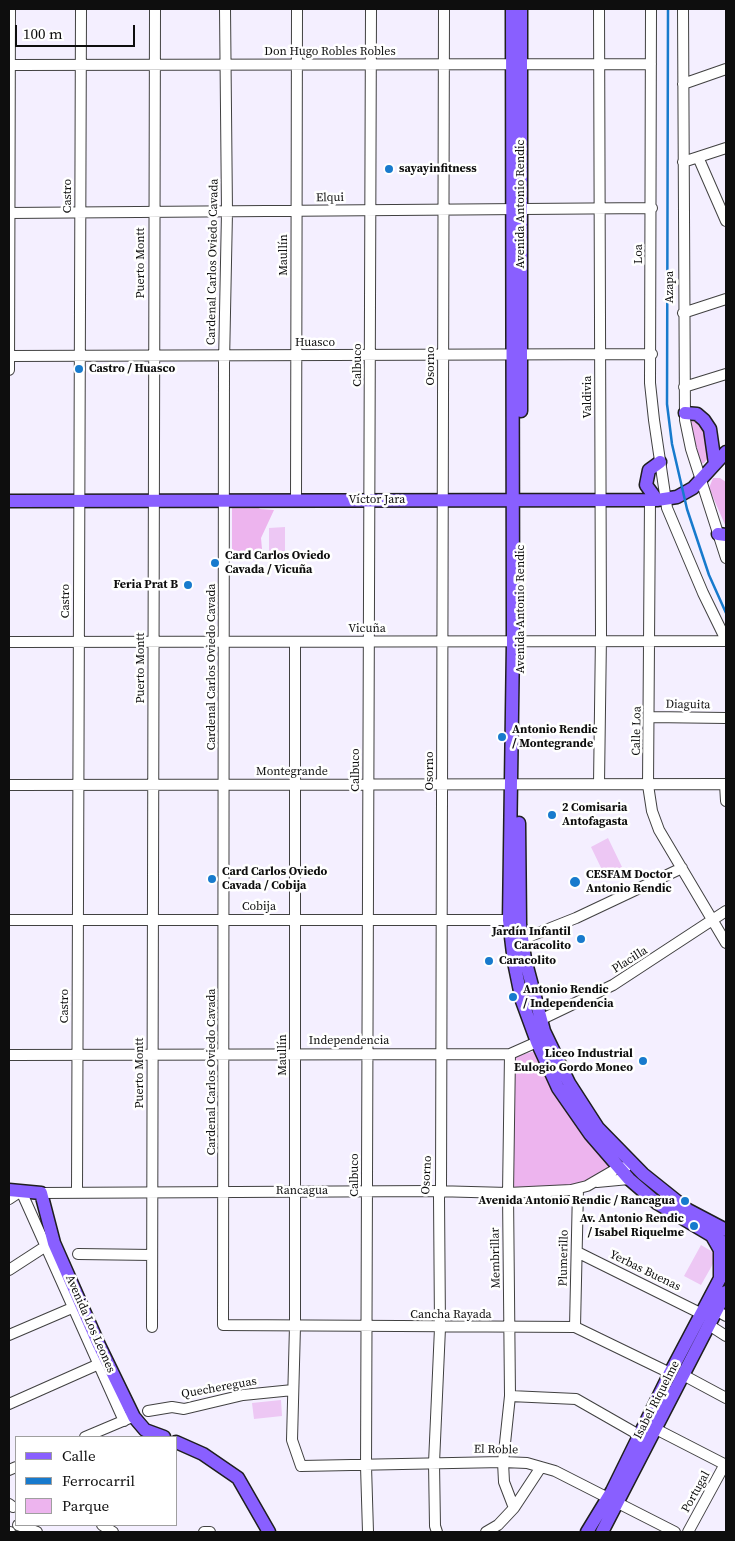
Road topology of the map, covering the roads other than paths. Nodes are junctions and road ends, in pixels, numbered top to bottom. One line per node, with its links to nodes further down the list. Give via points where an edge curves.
1 (10, 9): 20 (street)
2 (81, 9): 21 (street, Castro)
3 (154, 9): 22 (street, Puerto Montt)
4 (225, 9): 17 (street, Cardenal Carlos Oviedo Cavada)
5 (296, 9): 18 (street, Maullín)
6 (371, 9): 19 (street, Calbuco)
7 (444, 9): 13 (street, Osorno)
8 (512, 9): 14 (main road, Avenida Antonio Rendic)
9 (521, 9): 14 (main road, Avenida Antonio Rendic)
10 (599, 9): 15 (street, Valdivia)
11 (651, 9): 16 (street, Loa)
12 (683, 9): 24 (street, Azapa)
13 (444, 64): 14 (street, Don Hugo Robles Robles); 19 (street, Don Hugo Robles Robles); 32 (street, Osorno)
14 (516, 64): 15 (street, Don Hugo Robles Robles); 30 (main road, Avenida Antonio Rendic)
15 (599, 64): 16 (street, Don Hugo Robles Robles); 28 (street, Valdivia)
16 (651, 64): 29 (street, Loa)
17 (225, 65): 18 (street, Don Hugo Robles Robles); 22 (street, Don Hugo Robles Robles); 35 (street, Cardenal Carlos Oviedo Cavada)
18 (297, 65): 19 (street, Don Hugo Robles Robles); 33 (street, Maullín)
19 (371, 65): 31 (street, Calbuco)
20 (9, 66): 21 (street, Don Hugo Robles Robles); 36 (street)
21 (81, 66): 22 (street, Don Hugo Robles Robles); 37 (street, Castro)
22 (154, 66): 34 (street, Puerto Montt)
23 (726, 69): 24 (street)
24 (683, 84): 27 (street, Azapa)
25 (726, 148): 26 (street)
26 (698, 157): 27 (street); 38 (street)
27 (683, 162): 40 (street, Azapa)
28 (600, 208): 29 (street, Elqui); 30 (street, Elqui); 41 (street, Valdivia)
29 (652, 208): 42 (street, Loa)
30 (516, 209): 32 (street, Elqui); 46 (main road, Avenida Antonio Rendic)
31 (371, 210): 32 (street, Elqui); 33 (street, Elqui); 44 (street, Calbuco)
32 (444, 210): 45 (street, Osorno)
33 (296, 211): 35 (street, Elqui); 43 (street, Maullín)
34 (154, 212): 35 (street, Elqui); 37 (street, Elqui); 49 (street, Puerto Montt)
35 (227, 212): 50 (street, Cardenal Carlos Oviedo Cavada)
36 (9, 213): 37 (street, Elqui); 47 (street)
37 (80, 213): 48 (street, Castro)
38 (726, 221)
39 (726, 299): 40 (street)
40 (683, 313): 53 (street, Azapa)
41 (600, 354): 42 (street, Huasco); 46 (street, Huasco); 62 (street, Valdivia)
42 (652, 354): 56 (street, Loa, via 650,383)
43 (296, 355): 44 (street, Huasco); 50 (street, Huasco); 58 (street, Maullín)
44 (370, 355): 45 (street, Huasco); 59 (street, Calbuco)
45 (444, 355): 46 (street, Huasco); 60 (street, Osorno)
46 (517, 355): 61 (main road, Avenida Antonio Rendic)
47 (9, 356): 48 (street, Huasco); 51 (street)
48 (80, 356): 49 (street, Huasco); 65 (street, Castro)
49 (154, 356): 50 (street, Huasco); 66 (street, Puerto Montt)
50 (224, 356): 67 (street, Cardenal Carlos Oviedo Cavada)
51 (9, 370)
52 (726, 374): 53 (street)
53 (684, 387): 54 (street, Azapa)
54 (685, 413): 55 (main road, via 697,414 704,420); 57 (street, Azapa, via 690,449)
55 (722, 460): 57 (main road, Víctor Jara)
56 (660, 462): 63 (main road, via 649,470 646,485)
57 (702, 480): 63 (main road, Víctor Jara, via 682,494); 68 (street, Azapa)
58 (296, 500): 59 (main road, Víctor Jara); 67 (main road, Víctor Jara)
59 (370, 500): 60 (main road, Víctor Jara); 78 (street, Calbuco)
60 (443, 500): 61 (main road, Víctor Jara); 79 (street, Osorno)
61 (517, 500): 62 (main road, Víctor Jara); 80 (main road, Avenida Antonio Rendic)
62 (601, 500): 63 (main road, Víctor Jara); 70 (street, Valdivia)
63 (658, 500): 71 (street, Calle Loa); 72 (street)
64 (9, 501): 65 (main road, Víctor Jara)
65 (79, 501): 66 (main road, Víctor Jara); 74 (street, Castro)
66 (154, 501): 67 (main road, Víctor Jara); 75 (street, Puerto Montt)
67 (225, 501): 76 (street, Cardenal Carlos Oviedo Cavada)
68 (722, 534): 69 (street, Azapa)
69 (726, 558)
70 (601, 641): 71 (street, Vicuña); 80 (street, Vicuña); 88 (street, Valdivia)
71 (650, 641): 72 (street, Vicuña); 81 (street, Calle Loa)
72 (726, 641)
73 (9, 642): 74 (street, Vicuña)
74 (79, 642): 75 (street, Vicuña); 90 (street, Castro)
75 (153, 642): 76 (street, Vicuña); 91 (street, Puerto Montt)
76 (224, 642): 77 (street, Vicuña); 92 (street, Cardenal Carlos Oviedo Cavada)
77 (295, 642): 78 (street, Vicuña); 84 (street, Maullín)
78 (369, 642): 79 (street, Vicuña); 85 (street, Calbuco)
79 (443, 642): 80 (street, Vicuña); 86 (street, Osorno)
80 (517, 642): 87 (main road, Avenida Antonio Rendic)
81 (650, 717): 82 (street, Diaguita); 93 (street, Calle Loa)
82 (726, 718)
83 (9, 784): 90 (street, Montegrande)
84 (295, 784): 85 (street, Montegrande); 92 (street, Montegrande); 98 (street, Maullín)
85 (369, 784): 86 (street, Montegrande); 99 (street, Calbuco)
86 (442, 784): 87 (street, Montegrande); 97 (street, Osorno)
87 (515, 784): 88 (street, Montegrande); 104 (main road, Avenida Antonio Rendic); 106 (main road, Avenida Antonio Rendic)
88 (599, 784): 93 (street, Montegrande)
89 (726, 784): 93 (street, Montegrande); 94 (street)
90 (78, 785): 91 (street, Montegrande); 101 (street, Castro)
91 (153, 785): 92 (street, Montegrande); 102 (street, Puerto Montt)
92 (224, 785): 103 (street, Cardenal Carlos Oviedo Cavada)
93 (648, 785): 95 (street, Calle Loa, via 659,830)
94 (726, 801)
95 (682, 868): 105 (street, Calle Loa); 106 (street, via 576,918)
96 (726, 911): 105 (street, Placilla)
97 (442, 918): 99 (street, Cobija); 104 (street, Cobija); 114 (street, Osorno)
98 (295, 919): 99 (street, Cobija); 103 (street, Cobija); 112 (street, Maullín)
99 (368, 919): 113 (street, Calbuco)
100 (9, 920): 101 (street, Cobija)
101 (78, 920): 102 (street, Cobija); 116 (street, Castro)
102 (153, 920): 103 (street, Cobija); 117 (street, Puerto Montt)
103 (224, 920): 111 (street, Cardenal Carlos Oviedo Cavada)
104 (509, 920): 109 (main road, Avenida Antonio Rendic, via 518,983)
105 (712, 920): 107 (street, Calle Loa); 108 (street, Placilla, via 613,985)
106 (521, 937): 108 (main road, Avenida Antonio Rendic)
107 (726, 943)
108 (540, 1020): 119 (main road, Avenida Antonio Rendic, via 568,1083 582,1105 598,1128)
109 (537, 1042): 115 (street, Independencia); 118 (main road, Avenida Antonio Rendic, via 558,1088)
110 (9, 1054): 116 (street, Independencia)
111 (224, 1054): 112 (street, Independencia); 117 (street, Independencia); 127 (street, Cardenal Carlos Oviedo Cavada)
112 (296, 1054): 113 (street, Independencia); 128 (street, Maullín)
113 (368, 1054): 114 (street, Independencia); 124 (street, Calbuco)
114 (442, 1054): 115 (street, Independencia); 125 (street, Osorno)
115 (510, 1054): 131 (street, Membrillar)
116 (78, 1055): 117 (street, Independencia); 130 (street, Castro)
117 (152, 1055): 126 (street, Puerto Montt)
118 (618, 1168): 119 (street, Avenida Antonio Rendic, via 627,1167); 120 (main road, Avenida Antonio Rendic); 121 (street, Rancagua)
119 (643, 1174): 133 (main road, Avenida Antonio Rendic, via 688,1210)
120 (629, 1179): 121 (street, Rancagua); 134 (main road, Avenida Antonio Rendic, via 657,1203)
121 (594, 1182): 122 (street, Rancagua)
122 (578, 1189): 131 (street, Rancagua); 137 (street, Plumerillo)
123 (15, 1190): 129 (main road, Rancagua); 132 (street); 136 (street, Avenida Los Leones)
124 (367, 1191): 125 (street, Rancagua); 128 (street, Rancagua); 150 (street, Calbuco)
125 (441, 1191): 131 (street, Rancagua); 152 (street, Osorno)
126 (152, 1192): 127 (street, Rancagua); 130 (street, Rancagua); 139 (street, Puerto Montt)
127 (224, 1192): 128 (street, Rancagua); 146 (street, Cardenal Carlos Oviedo Cavada)
128 (295, 1192): 148 (street, Maullín)
129 (41, 1193): 130 (street, Rancagua); 164 (main road, Avenida Los Leones, via 54,1243)
130 (77, 1193)
131 (508, 1193): 153 (street, Membrillar)
132 (9, 1199)
133 (726, 1230)
134 (712, 1236): 135 (main road, Avenida Antonio Rendic); 141 (main road, via 720,1250)
135 (726, 1244)
136 (46, 1246): 140 (street); 143 (street, Avenida Los Leones)
137 (576, 1252): 144 (street, Yerbas Buenas); 151 (street, Plumerillo)
138 (78, 1254): 139 (street)
139 (152, 1255): 149 (street, Puerto Montt)
140 (9, 1270)
141 (723, 1272): 144 (main road, Isabel Riquelme)
142 (726, 1292): 145 (main road, Isabel Riquelme)
143 (72, 1308): 154 (street); 156 (street, Avenida Los Leones)
144 (702, 1314): 157 (main road, Isabel Riquelme)
145 (722, 1314): 147 (main road, Isabel Riquelme)
146 (223, 1325): 148 (street, Cancha Rayada)
147 (709, 1325): 155 (street); 158 (main road, Isabel Riquelme)
148 (295, 1326): 150 (street, Cancha Rayada); 159 (street, Maullín)
149 (152, 1327)
150 (367, 1327): 152 (street, Cancha Rayada); 175 (street, Calbuco)
151 (575, 1327): 153 (street, Cancha Rayada); 157 (street, Cancha Rayada)
152 (440, 1328): 153 (street, Cancha Rayada); 172 (street, Osorno)
153 (510, 1328): 160 (street, Membrillar)
154 (9, 1335)
155 (726, 1336)
156 (99, 1364): 162 (street); 164 (street, Avenida Los Leones)
157 (670, 1373): 165 (main road, Isabel Riquelme)
158 (685, 1376): 161 (street); 166 (main road, Isabel Riquelme)
159 (293, 1390): 163 (street, Quechereguas); 174 (street, Maullín, via 292,1440)
160 (510, 1396): 165 (street, via 576,1399); 171 (street, Membrillar)
161 (726, 1398)
162 (9, 1404)
163 (148, 1411)
164 (129, 1419): 167 (street); 168 (main road, Avenida Los Leones)
165 (642, 1429): 166 (street); 169 (street); 177 (main road, Isabel Riquelme)
166 (657, 1429): 169 (main road, Isabel Riquelme); 173 (street)
167 (87, 1436)
168 (158, 1436)
169 (651, 1441): 177 (main road, Isabel Riquelme)
170 (178, 1443): 184 (main road, via 203,1454 238,1478)
171 (502, 1462): 172 (street, El Roble); 176 (street, El Roble); 178 (street, Membrillar, via 504,1482)
172 (434, 1463): 175 (street, El Roble); 186 (street, Osorno)
173 (726, 1465): 191 (street, Portugal)
174 (301, 1466): 175 (street, El Roble)
175 (366, 1466): 185 (street, Calbuco)
176 (541, 1467): 177 (street, El Roble); 178 (street)
177 (614, 1500): 188 (main road, Isabel Riquelme); 189 (main road, Isabel Riquelme); 190 (street, El Roble)
178 (514, 1508): 180 (street)
179 (22, 1526): 181 (street)
180 (500, 1529): 187 (street)
181 (37, 1532)
182 (204, 1532): 183 (street)
183 (210, 1532)
184 (269, 1532)
185 (368, 1532)
186 (437, 1532)
187 (486, 1532)
188 (586, 1532)
189 (602, 1532)
190 (675, 1532)
191 (688, 1532)

